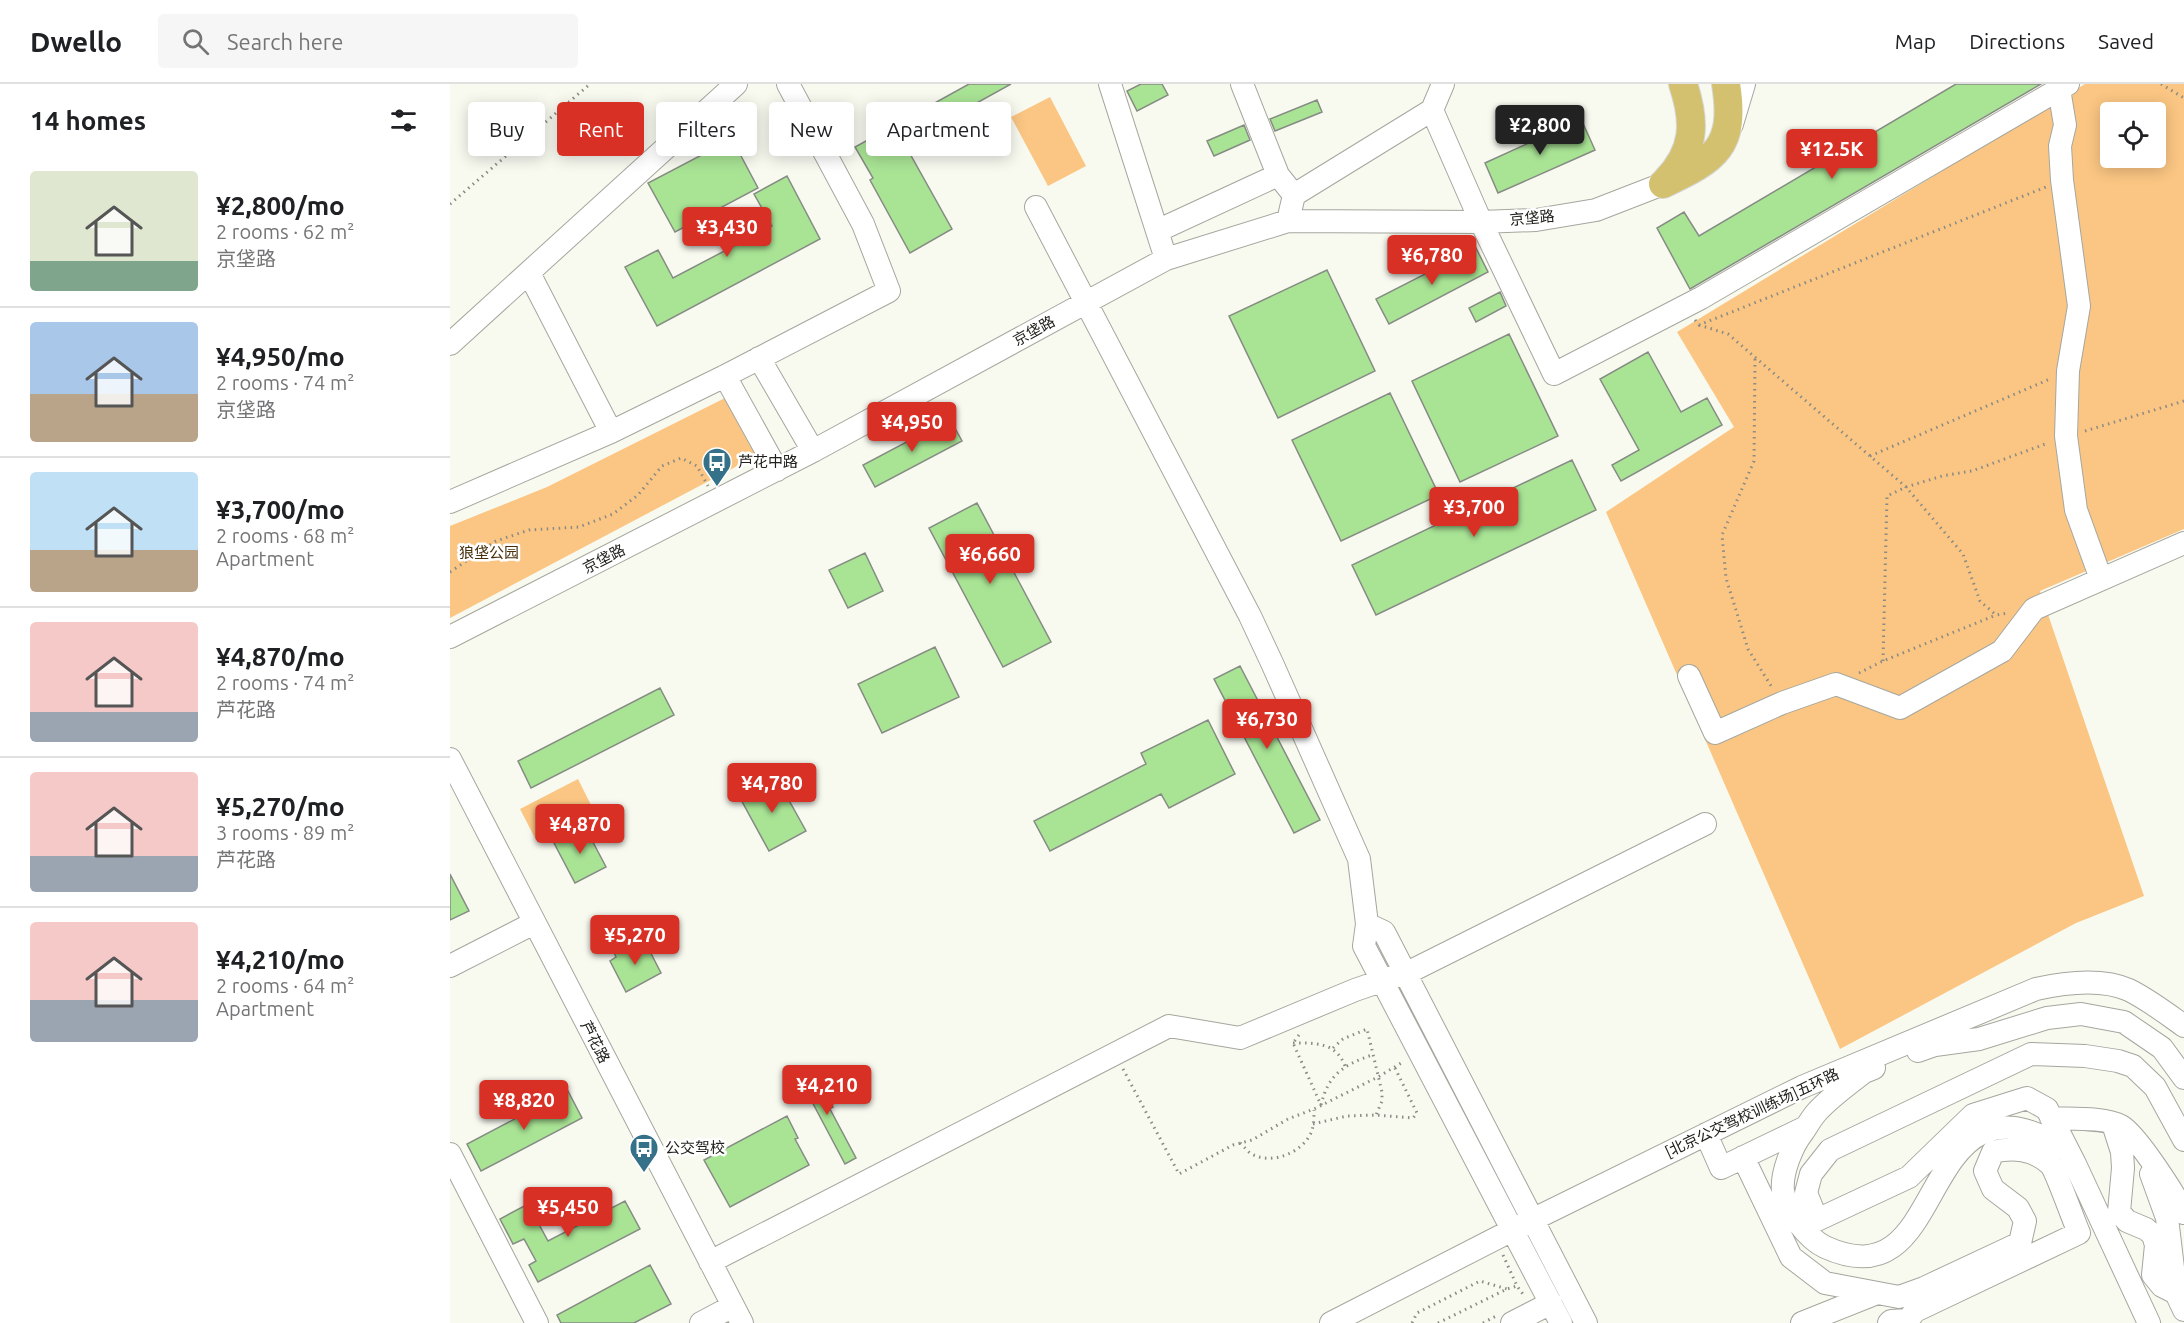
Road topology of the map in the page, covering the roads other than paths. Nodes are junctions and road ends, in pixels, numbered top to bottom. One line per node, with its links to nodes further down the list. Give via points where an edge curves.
1 (736, 84): 20 (street)
2 (788, 84): 23 (street, via 863,224 889,291)
3 (1110, 84): 18 (street)
4 (1242, 84): 12 (street)
5 (1443, 84): 10 (street)
6 (1726, 84): 11 (main road, via 1730,109)
7 (1744, 84): 11 (street, via 1735,118)
8 (2063, 87): 17 (street, via 1685,306 1554,374); 30 (street, via 2062,180 2079,306 2068,371 2066,436 2076,510)
9 (1684, 91): 13 (main road, via 1690,141 1679,167)
10 (1432, 110): 14 (street); 17 (street)
11 (1721, 147): 13 (main road, via 1700,167)
12 (1278, 175): 14 (street); 18 (street)
13 (1663, 184): 17 (street, 京垡路, via 1596,210 1536,220)
14 (1294, 195): 16 (street)
15 (1036, 207): 21 (street)
16 (1288, 221): 17 (street, 京垡路); 19 (street, 京垡路)
17 (1481, 222)
18 (1157, 231): 19 (street)
19 (1166, 259): 21 (street, 京垡路)
20 (529, 273): 22 (street); 25 (street)
21 (1086, 302): 26 (street, 京垡路); 36 (street, via 1272,663 1359,859)
22 (450, 344)
23 (759, 357): 24 (street); 26 (street)
24 (725, 376): 25 (street); 27 (street)
25 (611, 432): 28 (street)
26 (813, 451): 27 (street, 京垡路)
27 (777, 470): 31 (street, 京垡路)
28 (450, 502)
29 (2184, 543): 30 (street)
30 (2101, 579): 32 (street, via 2034,609 2002,651 1900,708 1836,684 1715,733)
31 (450, 637)
32 (1689, 676)
33 (450, 759): 35 (street, 芦花路)
34 (1706, 824): 38 (street)
35 (534, 923): 37 (street); 53 (street, 芦花路)
36 (1367, 924): 38 (street, via 1384,933); 39 (street, via 1364,946)
37 (450, 966)
38 (1405, 973): 39 (street); 51 (street)
39 (1382, 980): 51 (street); 53 (street, via 1240,1038 1169,1026)
40 (2184, 1026): 45 (street, [北京公交驾校训练场]五环路, via 2126,989 2062,984 2036,989 1802,1087)
41 (2184, 1078): 44 (street, via 2162,1048 2124,1022 2081,1014 2047,1018 1979,1040 1935,1045 1864,1072 1816,1113)
42 (2052, 1118): 43 (street); 46 (street, via 2047,1109 2027,1098 1973,1115 1909,1177 1817,1220 1806,1193 1811,1174 1830,1150 2031,1054 2085,1056 2133,1066 2156,1087); 47 (street)
43 (2113, 1124): 50 (street, via 2121,1126 2141,1148); 55 (street, via 2122,1152 2119,1212 2153,1236 2156,1245 2152,1275)
44 (1806, 1127): 47 (street, via 1795,1142 1786,1167 1783,1191 1796,1220 1815,1243 1842,1255 1870,1257 1893,1245 1914,1226 1964,1145 1984,1132 2010,1127 2042,1135); 49 (street)
45 (1706, 1134): 49 (street, via 1721,1168); 51 (street, [北京公交驾校训练场]五环路)
46 (2184, 1140)
47 (2067, 1150): 65 (street)
48 (450, 1154): 58 (street)
49 (1743, 1157): 54 (street, via 1791,1257 1825,1283)
50 (2175, 1216): 52 (street); 55 (street)
51 (1523, 1225): 56 (street); 60 (street, [北京公交驾校训练场]五环路); 62 (street)
52 (2184, 1255)
53 (710, 1262): 57 (street, 芦花路)
54 (1877, 1293): 63 (street); 64 (street, via 1899,1297 2020,1243 2025,1221 2018,1208 1993,1189 1985,1171 1993,1152 2006,1148 2028,1151 2051,1165 2079,1233 1915,1311 1908,1320)
55 (2180, 1301)
56 (1556, 1313): 61 (street)
57 (737, 1314): 59 (street)
58 (534, 1322)
59 (701, 1323)
60 (1331, 1323)
61 (1512, 1323)
62 (1586, 1323)
63 (1802, 1323)
64 (1889, 1323)
65 (2149, 1323)

